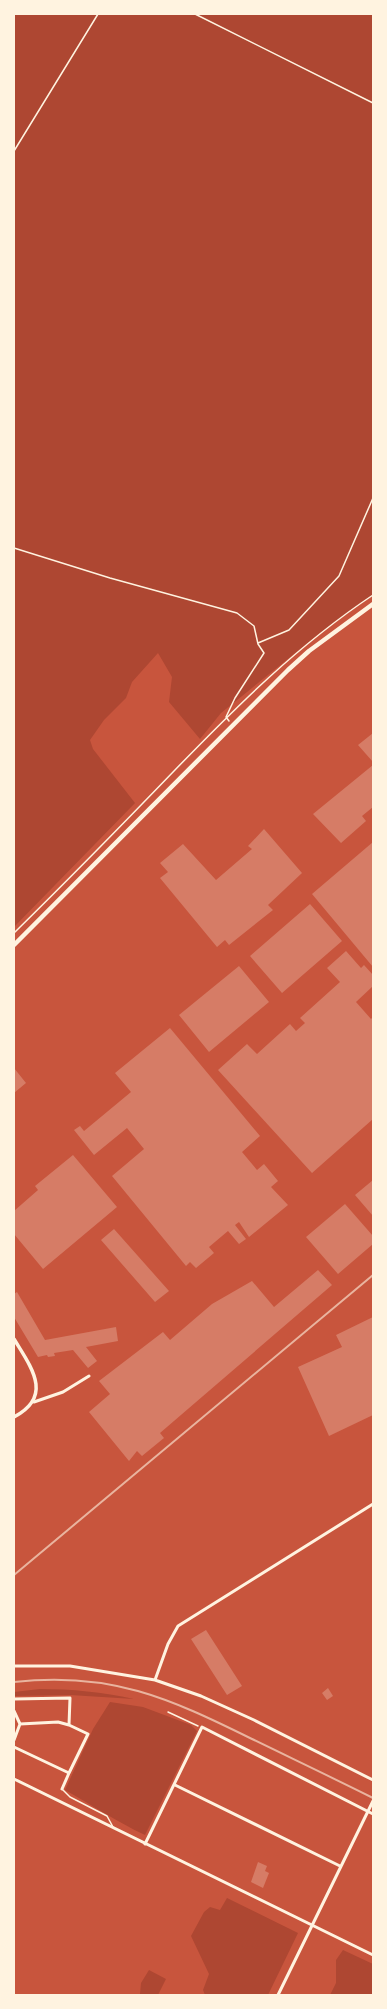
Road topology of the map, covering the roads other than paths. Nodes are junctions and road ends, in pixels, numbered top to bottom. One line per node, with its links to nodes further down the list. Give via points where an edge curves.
1 (373, 604): 2 (main road, via 293,665)
2 (14, 945)
3 (14, 1339): 5 (street, via 33,1372 36,1386)
4 (89, 1376): 5 (street, via 63,1392)
5 (34, 1402): 6 (street)
6 (14, 1416)
7 (373, 1504): 9 (street, via 178,1626 168,1644)
8 (14, 1666): 9 (street, via 70,1666)
9 (155, 1680): 18 (street, via 201,1696 254,1720)
10 (14, 1699): 13 (street, via 70,1698)
11 (14, 1711): 12 (street)
12 (20, 1724): 13 (street, via 58,1722); 14 (street)
13 (69, 1725): 16 (street, via 88,1734)
14 (14, 1740)
15 (14, 1747): 16 (street)
16 (69, 1773): 20 (street)
17 (14, 1779): 24 (street)
18 (373, 1780)
19 (175, 1785): 22 (street, via 202,1727); 25 (street); 26 (street)
20 (62, 1789): 24 (lane, via 70,1797 107,1816)
21 (373, 1801): 22 (street)
22 (368, 1812): 23 (street); 26 (street)
23 (373, 1814)
24 (113, 1827): 25 (street)
25 (145, 1844): 27 (street)
26 (340, 1866): 27 (street)
27 (312, 1925): 28 (street); 29 (street)
28 (373, 1955)
29 (278, 1995)

